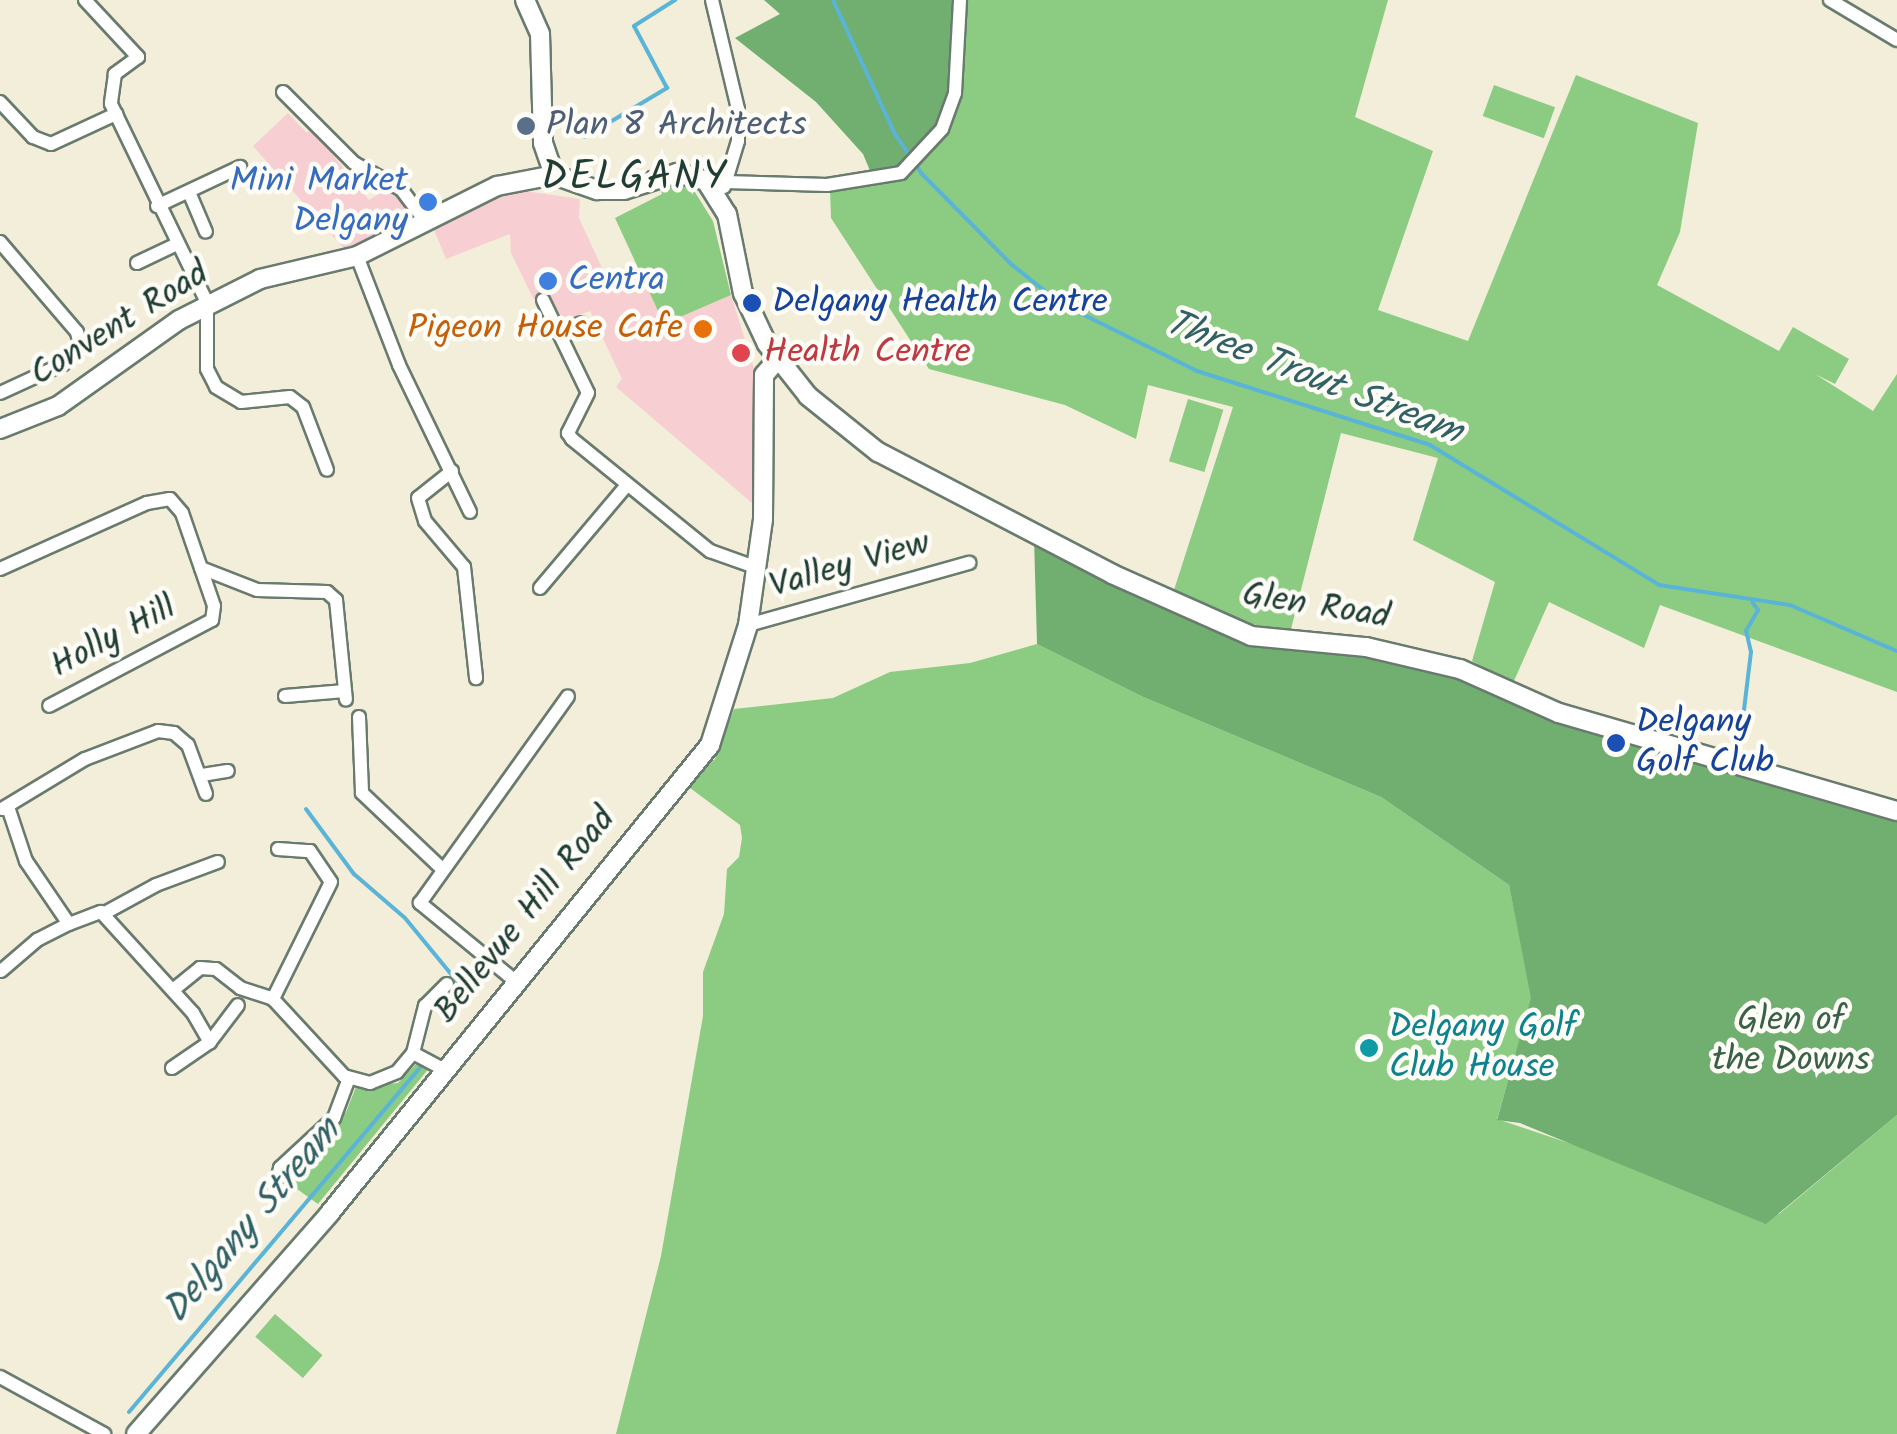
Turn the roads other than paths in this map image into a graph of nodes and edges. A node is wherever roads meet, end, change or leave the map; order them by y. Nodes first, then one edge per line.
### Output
1 (85, 0) edge
2 (525, 0) edge
3 (712, 0) edge
4 (960, 0) edge
5 (1830, 0) edge
6 (1897, 40) edge
7 (284, 92) dead end
8 (0, 102) edge
9 (116, 114) junction
10 (240, 168) dead end
11 (554, 174) junction
12 (723, 190) junction
13 (189, 192) junction
14 (157, 206) junction
15 (422, 218) junction
16 (206, 232) dead end
17 (0, 242) edge
18 (177, 244) junction
19 (357, 256) junction
20 (137, 263) dead end
21 (543, 300) dead end
22 (208, 303) junction
23 (581, 322) dead end
24 (559, 334) junction
25 (778, 359) junction
26 (0, 393) edge
27 (0, 429) edge
28 (326, 470) dead end
29 (452, 470) junction
30 (628, 485) junction
31 (470, 512) dead end
32 (969, 563) dead end
33 (755, 566) junction
34 (1, 567) edge
35 (200, 568) junction
36 (540, 588) dead end
37 (748, 625) junction
38 (476, 678) dead end
39 (285, 696) dead end
40 (568, 696) dead end
41 (49, 706) dead end
42 (359, 717) dead end
43 (228, 771) dead end
44 (202, 775) junction
45 (206, 794) dead end
46 (4, 809) edge
47 (1897, 811) edge
48 (278, 849) dead end
49 (218, 862) dead end
50 (440, 867) junction
51 (103, 914) junction
52 (69, 924) junction
53 (1, 971) edge
54 (514, 980) junction
55 (447, 984) dead end
56 (173, 990) junction
57 (273, 1000) junction
58 (238, 1005) dead end
59 (210, 1042) junction
60 (413, 1053) junction
61 (172, 1068) dead end
62 (443, 1070) junction
63 (349, 1078) junction
64 (274, 1192) dead end
65 (0, 1377) edge
66 (104, 1434) edge
67 (136, 1434) edge

1 - 9 street
2 - 11 street
3 - 12 street
4 - 12 street
5 - 6 street
7 - 15 street
8 - 9 street
9 - 14 street
10 - 13 street
11 - 12 street
11 - 15 street, Convent Road
12 - 25 street, Glen Road
13 - 14 street
13 - 16 street
14 - 18 street
15 - 19 street, Convent Road
17 - 26 street
18 - 20 street
18 - 22 street
19 - 22 street, Convent Road
19 - 29 street
21 - 24 street
22 - 27 street, Convent Road
22 - 28 street
23 - 24 street
24 - 30 street
25 - 33 street, Bellevue Hill Road
25 - 47 street, Glen Road
29 - 31 street
29 - 38 street
30 - 33 street
30 - 36 street
32 - 37 street, Valley View
33 - 37 street, Bellevue Hill Road
34 - 35 street, Holly Hill
35 - 39 street, Holly Hill
35 - 41 street, Holly Hill
37 - 54 street, Bellevue Hill Road
40 - 50 street
42 - 50 street
43 - 44 street
44 - 45 street
44 - 46 street
46 - 52 street
48 - 57 street
49 - 51 street
50 - 54 street
51 - 52 street
51 - 56 street
52 - 53 street
54 - 62 street, Bellevue Hill Road
55 - 60 street
56 - 57 street
56 - 59 street
57 - 63 street
58 - 59 street
59 - 61 street
60 - 62 street
60 - 63 street
62 - 67 street, Bellevue Hill Road
63 - 64 street
65 - 66 street

